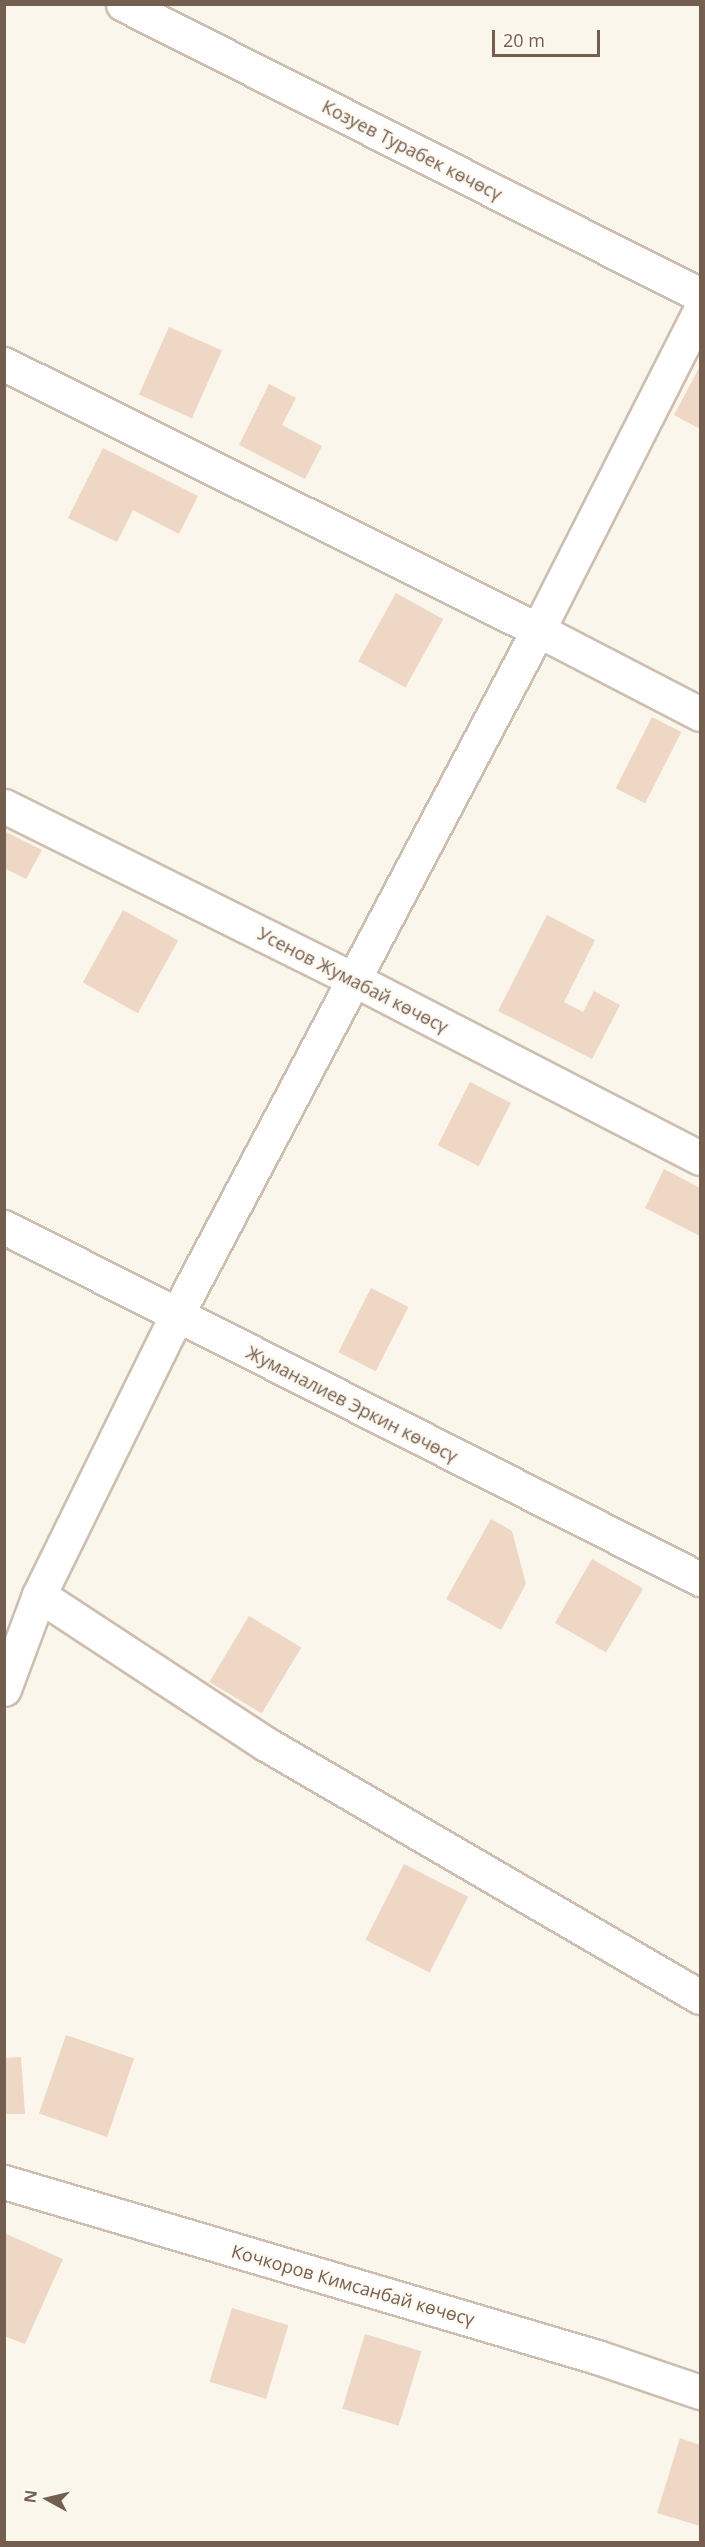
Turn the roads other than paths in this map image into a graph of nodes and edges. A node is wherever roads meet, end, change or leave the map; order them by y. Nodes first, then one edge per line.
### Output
1 (123, 4) edge
2 (700, 295) edge
3 (700, 311) edge
4 (4, 364) edge
5 (538, 630) junction
6 (700, 714) edge
7 (4, 806) edge
8 (353, 979) junction
9 (700, 1158) edge
10 (4, 1227) edge
11 (177, 1316) junction
12 (700, 1579) edge
13 (39, 1595) junction
14 (4, 1689) edge
15 (700, 1997) edge
16 (4, 2182) edge
17 (700, 2392) edge

1 - 2 street, Козуев Турабек көчөсү
3 - 5 street
4 - 5 street
5 - 6 street
5 - 8 street
7 - 8 street, Усенов Жумабай көчөсү
8 - 9 street, Усенов Жумабай көчөсү
8 - 11 street
10 - 11 street, Жуманалиев Эркин көчөсү
11 - 12 street, Жуманалиев Эркин көчөсү
11 - 13 street
13 - 14 street
13 - 15 street
16 - 17 street, Кочкоров Кимсанбай көчөсү

